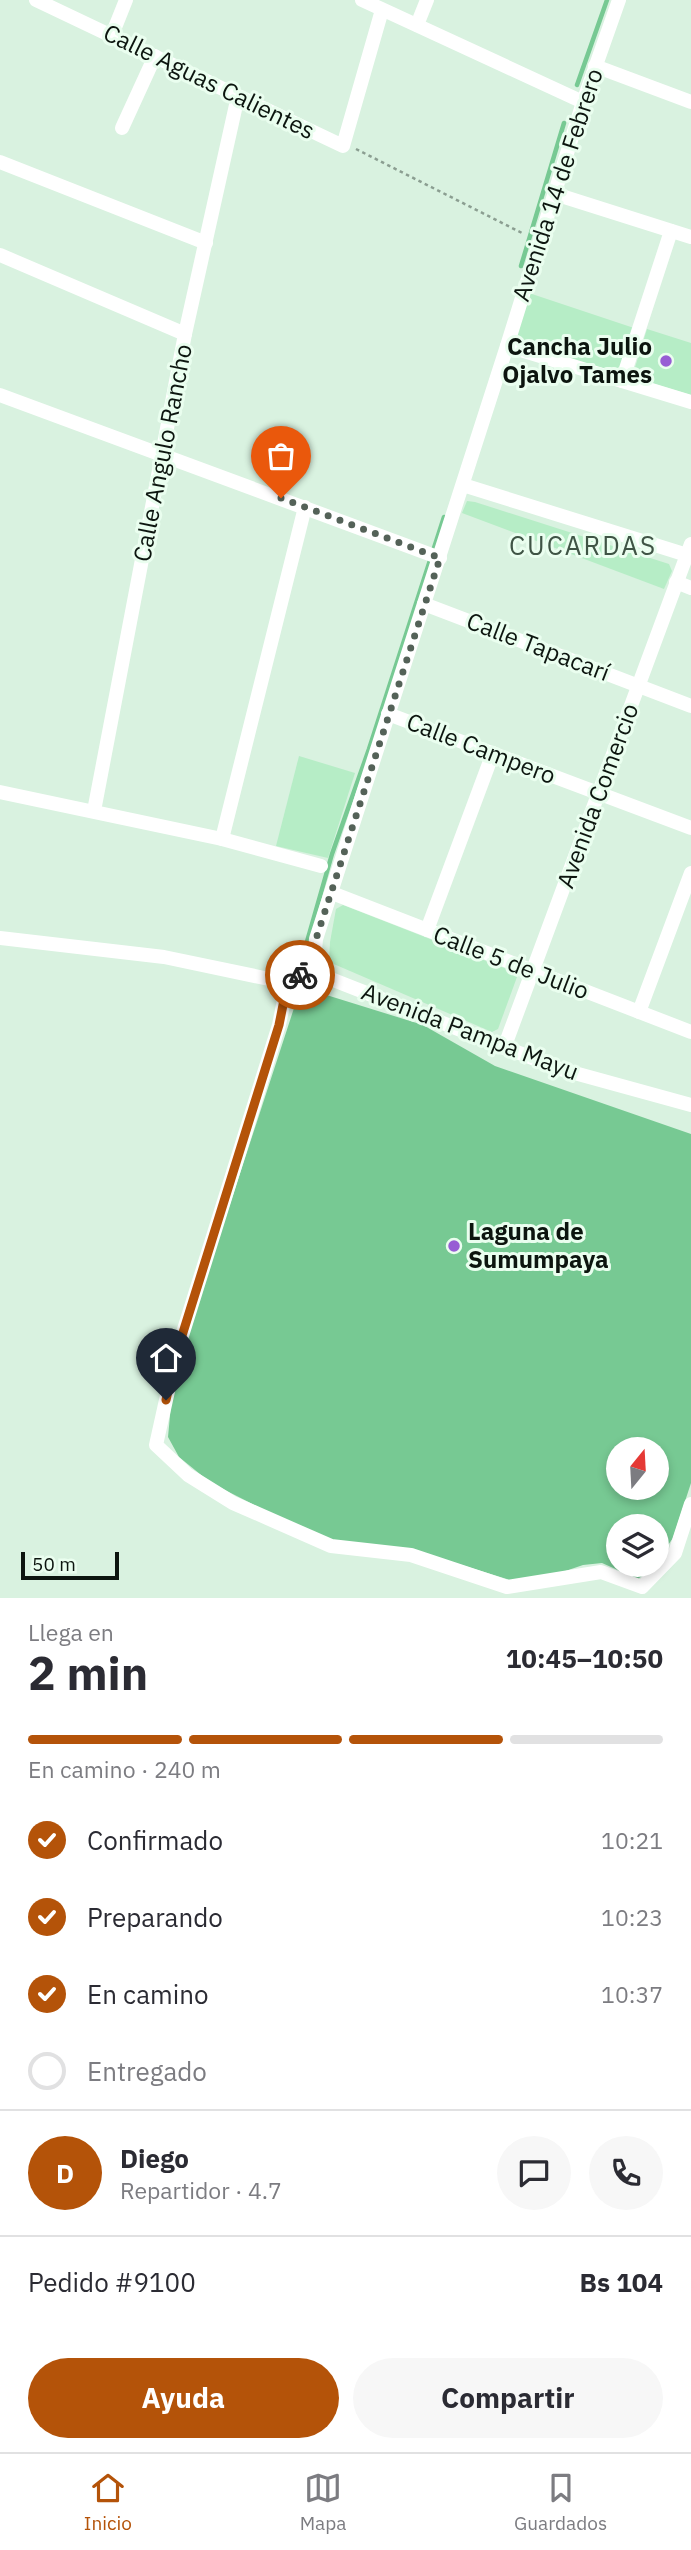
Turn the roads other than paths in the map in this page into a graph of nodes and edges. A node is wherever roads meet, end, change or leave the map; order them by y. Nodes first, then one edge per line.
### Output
1 (36, 0) edge
2 (126, 0) edge
3 (362, 0) edge
4 (427, 0) edge
5 (619, 0) edge
6 (382, 10) junction
7 (417, 25) junction
8 (112, 35) junction
9 (155, 56) junction
10 (595, 66) junction
11 (238, 96) junction
12 (583, 102) junction
13 (691, 102) edge
14 (122, 128) dead end
15 (0, 162) edge
16 (555, 194) junction
17 (671, 231) junction
18 (691, 237) edge
19 (206, 243) junction
20 (0, 255) edge
21 (185, 334) junction
22 (507, 346) junction
23 (622, 381) junction
24 (0, 394) edge
25 (691, 402) edge
26 (162, 455) junction
27 (463, 485) junction
28 (305, 507) junction
29 (689, 549) edge
30 (433, 555) junction
31 (676, 582) junction
32 (691, 588) edge
33 (424, 604) junction
34 (639, 685) junction
35 (691, 706) edge
36 (388, 714) junction
37 (493, 753) junction
38 (0, 792) edge
39 (599, 794) junction
40 (94, 811) junction
41 (691, 828) edge
42 (222, 839) junction
43 (321, 866) dead end
44 (691, 873) edge
45 (331, 893) junction
46 (427, 930) junction
47 (0, 938) edge
48 (533, 971) junction
49 (313, 972) junction
50 (274, 980) junction
51 (639, 1012) junction
52 (691, 1032) edge
53 (504, 1048) junction
54 (691, 1105) edge
55 (691, 1504) edge

1 - 8 street, Calle Aguas Calientes
2 - 8 street
3 - 6 street
4 - 7 street
5 - 10 street, Avenida 14 de Febrero
6 - 7 street
6 - 11 street, Calle Aguas Calientes
7 - 12 street
8 - 9 street, Calle Aguas Calientes
9 - 11 street, Calle Aguas Calientes
9 - 14 street
10 - 12 street, Avenida 14 de Febrero
10 - 13 street
11 - 19 street, Calle Angulo Rancho
12 - 16 street, Avenida 14 de Febrero
15 - 19 street
16 - 17 street
16 - 22 street, Avenida 14 de Febrero
17 - 18 street
17 - 23 street
19 - 21 street, Calle Angulo Rancho
20 - 21 street
21 - 26 street, Calle Angulo Rancho
22 - 23 street
22 - 27 street, Avenida 14 de Febrero
23 - 25 street
24 - 26 street
26 - 28 street
26 - 40 street, Calle Angulo Rancho
27 - 29 street
27 - 30 street, Avenida 14 de Febrero
28 - 30 street
28 - 42 street
29 - 31 street, Avenida Comercio
30 - 33 street, Avenida 14 de Febrero
31 - 32 street
31 - 34 street, Avenida Comercio
33 - 34 street, Calle Tapacarí
33 - 36 street, Avenida 14 de Febrero
34 - 35 street, Calle Tapacarí
34 - 39 street, Avenida Comercio
36 - 37 street, Calle Campero
36 - 45 street, Avenida 14 de Febrero
37 - 39 street, Calle Campero
37 - 46 street
38 - 40 street
39 - 41 street, Calle Campero
39 - 48 street, Avenida Comercio
40 - 42 street
42 - 43 street
44 - 51 street
45 - 46 street, Calle 5 de Julio
45 - 49 street, Avenida 14 de Febrero
46 - 48 street, Calle 5 de Julio
47 - 50 street
48 - 51 street, Calle 5 de Julio
48 - 53 street, Avenida Comercio
49 - 50 street
49 - 53 street, Avenida Pampa Mayu
50 - 55 street
51 - 52 street, Calle 5 de Julio
53 - 54 street, Avenida Pampa Mayu

